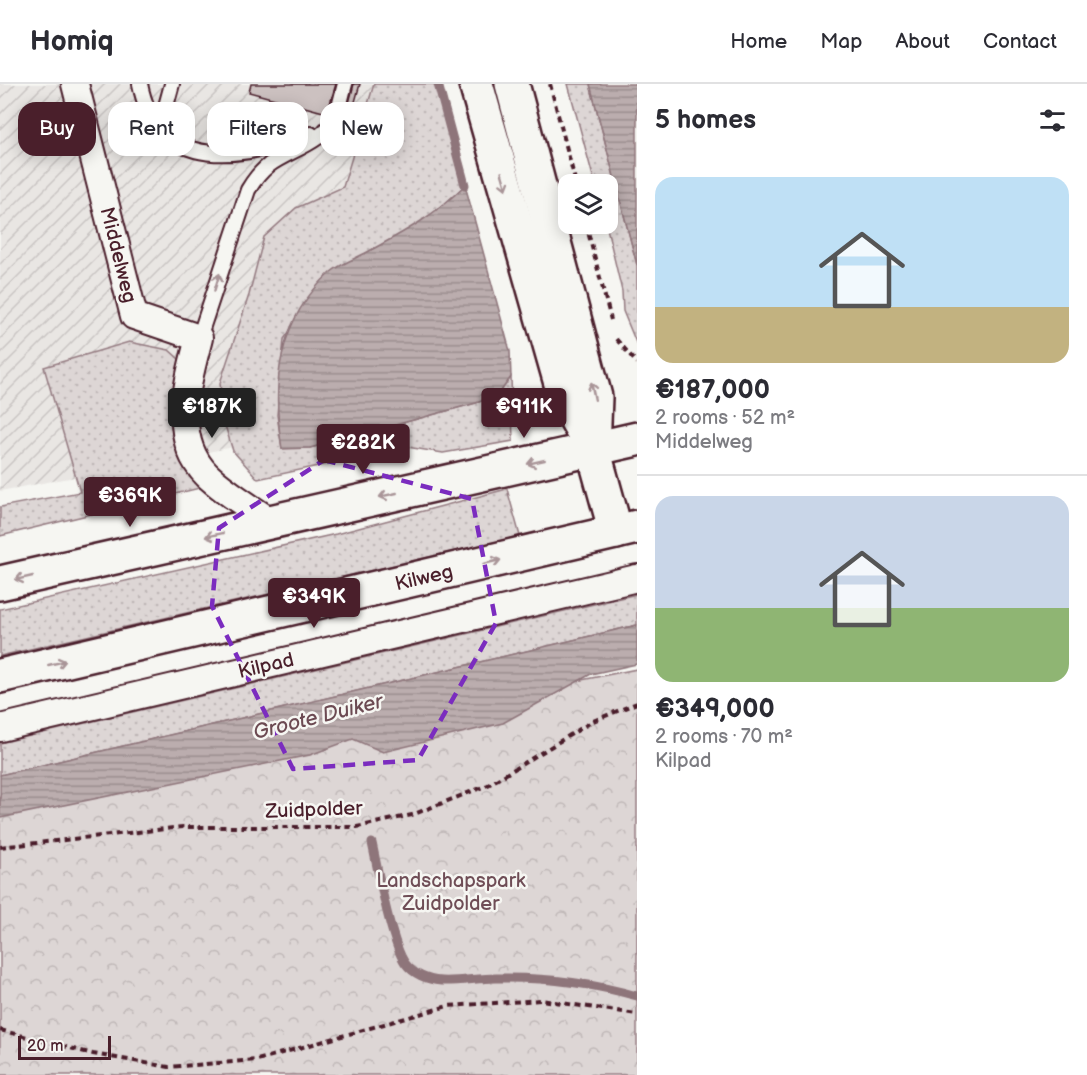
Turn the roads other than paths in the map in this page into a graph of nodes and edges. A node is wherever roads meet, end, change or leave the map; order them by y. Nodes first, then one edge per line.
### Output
1 (75, 84) edge
2 (140, 84) edge
3 (172, 84) edge
4 (345, 84) edge
5 (476, 84) edge
6 (512, 84) edge
7 (145, 102) edge
8 (167, 102) edge
9 (340, 102) edge
10 (320, 129) edge
11 (320, 133) edge
12 (195, 150) edge
13 (199, 338) junction
14 (637, 439) edge
15 (593, 449) junction
16 (271, 522) junction
17 (627, 530) edge
18 (637, 578) edge
19 (0, 583) edge
20 (0, 676) edge
21 (0, 728) edge

1 - 13 street, Middelweg
2 - 7 lane
3 - 8 lane
4 - 9 lane
5 -> 15 main road
15 -> 6 main road
10 - 12 lane
13 -> 11 lane
13 - 16 street
14 - 15 main road
15 -> 16 main road
15 - 17 main road
16 -> 19 main road
20 -> 17 main road, Kilweg
18 - 21 street, Kilpad

